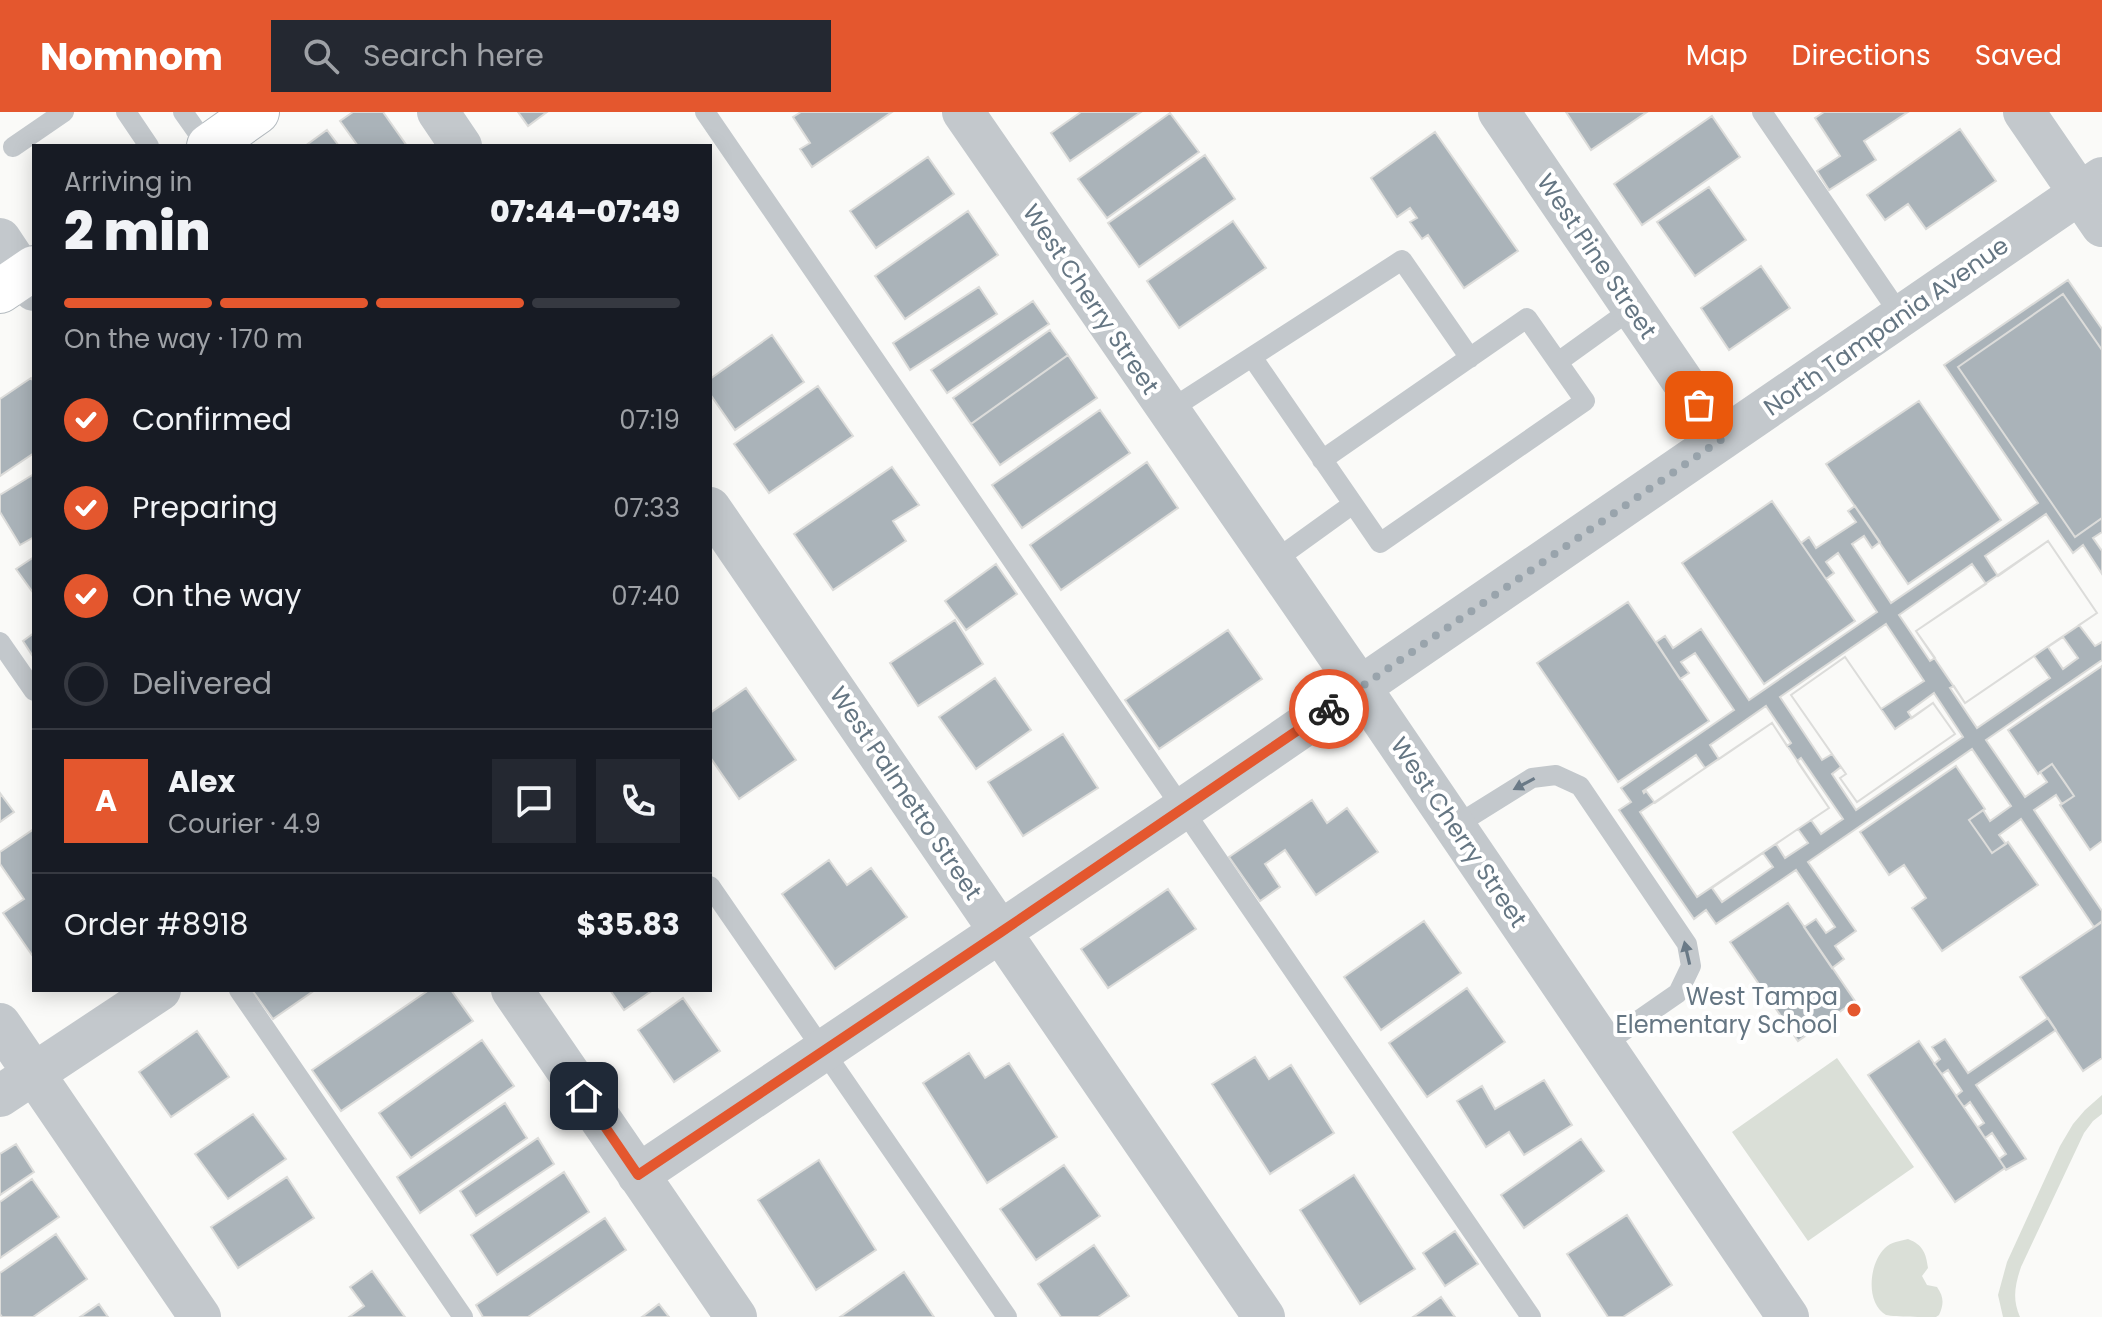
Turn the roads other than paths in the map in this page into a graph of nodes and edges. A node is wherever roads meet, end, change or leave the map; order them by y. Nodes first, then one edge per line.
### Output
1 (64, 112) edge
2 (126, 112) edge
3 (183, 112) edge
4 (257, 112) edge
5 (438, 112) edge
6 (705, 112) edge
7 (963, 112) edge
8 (1499, 112) edge
9 (1762, 112) edge
10 (2024, 112) edge
11 (148, 144) edge
12 (207, 144) edge
13 (211, 144) edge
14 (460, 144) edge
15 (13, 147) dead end
16 (2095, 199) edge
17 (0, 239) edge
18 (23, 281) edge
19 (1633, 308) junction
20 (1901, 316) junction
21 (1252, 357) junction
22 (1470, 358) junction
23 (1558, 362) junction
24 (1168, 411) junction
25 (1722, 439) junction
26 (1322, 460) junction
27 (1353, 504) junction
28 (712, 511) edge
29 (1274, 561) junction
30 (0, 642) edge
31 (1360, 687) junction
32 (32, 688) edge
33 (1184, 808) junction
34 (1455, 826) junction
35 (712, 889) edge
36 (1001, 932) junction
37 (157, 992) edge
38 (240, 992) edge
39 (513, 992) edge
40 (0, 1024) edge
41 (1603, 1045) junction
42 (823, 1052) junction
43 (17, 1085) edge
44 (638, 1175) junction
45 (200, 1317) edge
46 (463, 1317) edge
47 (736, 1317) edge
48 (1007, 1317) edge
49 (1264, 1317) edge
50 (1531, 1317) edge
51 (1788, 1317) edge

1 - 15 lane
2 - 11 lane
3 - 12 lane
4 - 13 main road
5 - 14 street
6 - 33 lane
7 - 24 street, West Cherry Street
8 - 19 street, West Pine Street
9 - 20 lane
10 - 16 street
16 - 20 street, North Tampania Avenue
17 - 18 street
19 - 23 lane
19 - 25 street, West Pine Street
20 - 25 street, North Tampania Avenue
21 - 22 lane
21 - 24 lane
21 - 26 lane
22 - 23 lane
22 - 26 lane
23 - 27 lane
24 - 29 street, West Cherry Street
25 - 31 street, North Tampania Avenue
26 - 27 lane
27 - 29 lane
28 - 36 street, West Palmetto Street
29 - 31 street, West Cherry Street
30 - 32 lane
31 - 33 street, North Tampania Avenue
31 - 34 street, West Cherry Street
33 - 36 street, North Tampania Avenue
33 - 50 lane
34 - 41 street, West Cherry Street
41 -> 34 lane
35 - 42 lane
36 - 42 street, North Tampania Avenue
36 - 49 street, West Palmetto Street
37 - 43 street
38 - 46 lane
39 - 44 street
40 - 43 street
41 - 51 street, West Cherry Street
42 - 44 street, North Tampania Avenue
42 - 48 lane
43 - 45 street
44 - 47 street

